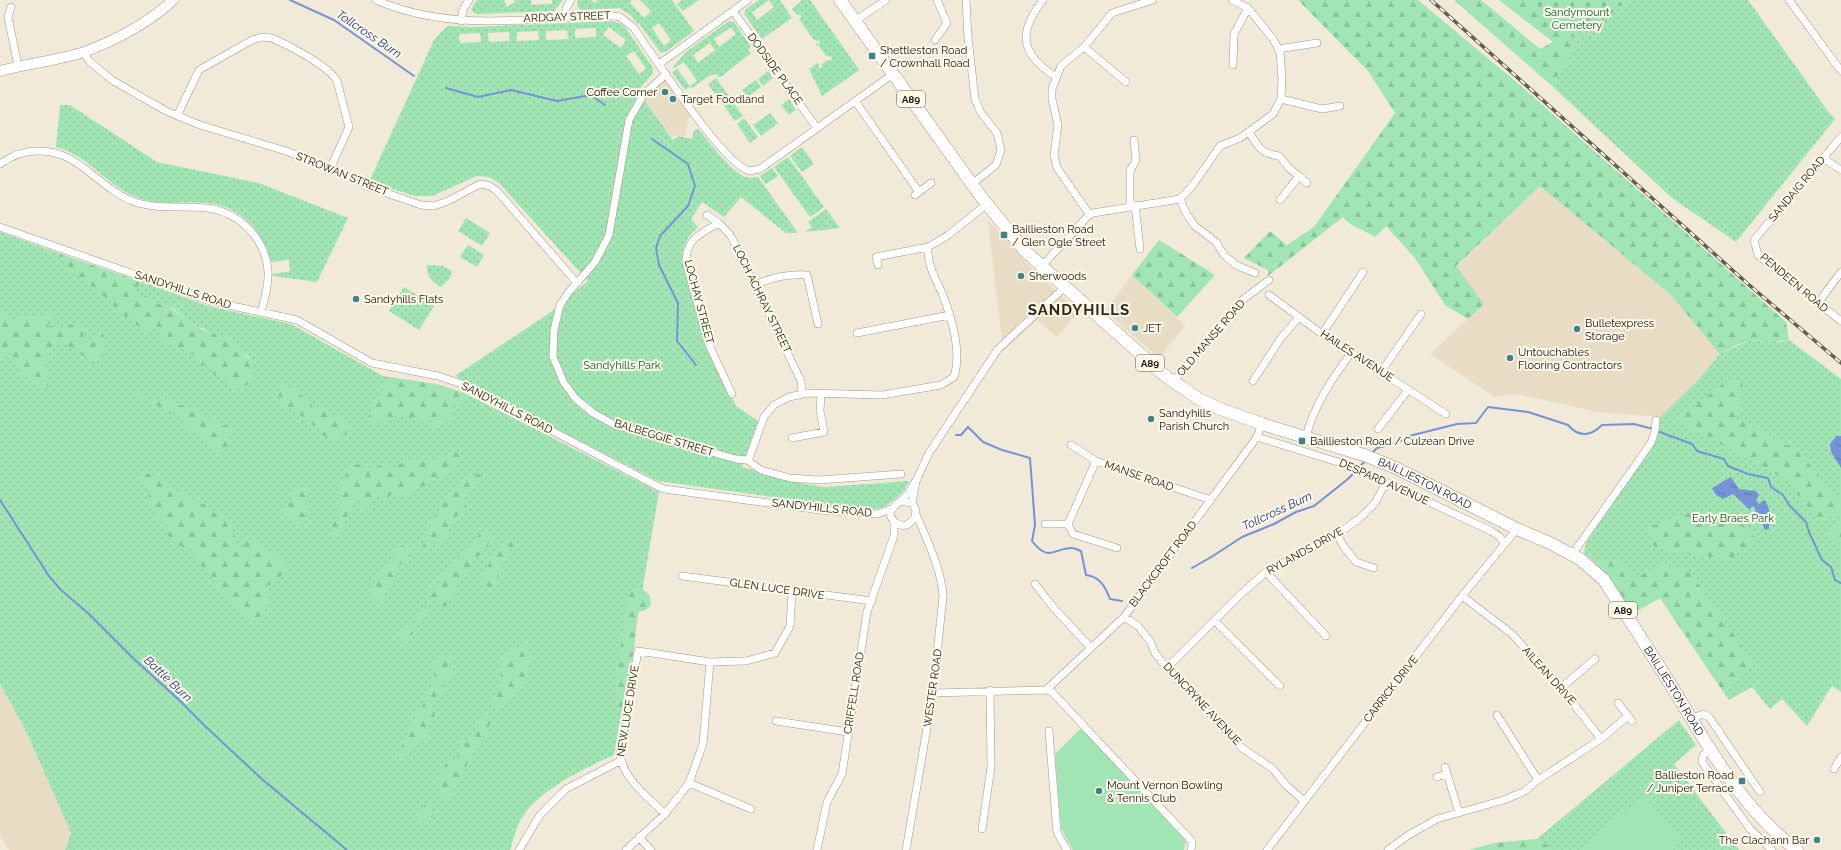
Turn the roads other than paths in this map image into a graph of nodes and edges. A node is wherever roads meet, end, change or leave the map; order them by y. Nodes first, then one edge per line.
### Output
1 (173, 0) edge
2 (376, 0) edge
3 (469, 0) edge
4 (571, 0) edge
5 (748, 0) edge
6 (840, 0) edge
7 (886, 0) edge
8 (937, 0) edge
9 (966, 0) edge
10 (1043, 0) edge
11 (1153, 0) edge
12 (1232, 0) edge
13 (1789, 0) edge
14 (11, 7) dead end
15 (1248, 8) junction
16 (733, 11) junction
17 (566, 17) junction
18 (855, 20) junction
19 (461, 21) junction
20 (935, 40) dead end
21 (1318, 43) dead end
22 (1084, 47) junction
23 (1278, 49) junction
24 (83, 52) junction
25 (1838, 62) edge
26 (659, 64) junction
27 (1233, 65) dead end
28 (18, 66) junction
29 (0, 71) edge
30 (1841, 71) edge
31 (666, 74) junction
32 (893, 74) junction
33 (1056, 77) junction
34 (1126, 82) dead end
35 (1280, 99) junction
36 (855, 101) junction
37 (1340, 106) dead end
38 (177, 116) junction
39 (817, 128) junction
40 (1249, 132) junction
41 (1841, 137) edge
42 (1134, 140) dead end
43 (1824, 158) junction
44 (0, 164) edge
45 (330, 169) junction
46 (1841, 170) edge
47 (1299, 176) junction
48 (931, 183) dead end
49 (1307, 183) dead end
50 (972, 184) junction
51 (1180, 199) junction
52 (1280, 200) dead end
53 (984, 201) junction
54 (1133, 206) junction
55 (707, 215) dead end
56 (1090, 215) junction
57 (719, 223) junction
58 (0, 227) edge
59 (1754, 240) joint
60 (928, 247) junction
61 (1140, 249) dead end
62 (878, 265) dead end
63 (1041, 266) junction
64 (1363, 272) dead end
65 (1841, 272) edge
66 (1254, 273) dead end
67 (1269, 280) dead end
68 (577, 283) junction
69 (755, 285) junction
70 (1064, 287) junction
71 (1270, 295) dead end
72 (1818, 303) junction
73 (262, 312) junction
74 (1421, 314) dead end
75 (950, 315) junction
76 (1299, 317) junction
77 (1841, 321) edge
78 (818, 324) dead end
79 (857, 333) dead end
80 (1322, 334) junction
81 (1351, 353) junction
82 (1381, 372) junction
83 (1253, 381) dead end
84 (1173, 382) junction
85 (1408, 390) junction
86 (732, 394) dead end
87 (802, 394) junction
88 (821, 394) junction
89 (1446, 414) dead end
90 (1656, 420) dead end
91 (1262, 424) junction
92 (1378, 429) dead end
93 (1306, 437) junction
94 (792, 438) dead end
95 (1257, 438) junction
96 (1071, 445) dead end
97 (748, 461) junction
98 (1096, 461) junction
99 (901, 474) dead end
100 (916, 481) junction
101 (1386, 482) junction
102 (1211, 500) junction
103 (901, 501) junction
104 (912, 503) junction
105 (892, 509) junction
106 (882, 514) junction
107 (916, 514) junction
108 (893, 520) junction
109 (913, 522) junction
110 (1045, 524) dead end
111 (1068, 524) junction
112 (903, 526) junction
113 (922, 528) junction
114 (1517, 529) junction
115 (1337, 534) junction
116 (894, 536) junction
117 (1504, 543) junction
118 (1117, 548) dead end
119 (1572, 555) junction
120 (1374, 568) dead end
121 (1266, 572) junction
122 (682, 576) dead end
123 (1035, 584) dead end
124 (792, 591) junction
125 (1462, 596) junction
126 (872, 601) junction
127 (1124, 616) junction
128 (1215, 620) junction
129 (1326, 636) dead end
130 (1091, 648) junction
131 (1594, 659) dead end
132 (710, 662) junction
133 (1167, 668) junction
134 (1280, 686) dead end
135 (1561, 688) junction
136 (990, 690) junction
137 (1046, 690) junction
138 (932, 693) junction
139 (1618, 703) dead end
140 (1497, 715) dead end
141 (1691, 719) junction
142 (776, 721) dead end
143 (1049, 731) dead end
144 (848, 732) junction
145 (1601, 739) junction
146 (1710, 750) junction
147 (1841, 757) edge
148 (620, 761) junction
149 (1445, 767) dead end
150 (1834, 769) dead end
151 (1447, 774) junction
152 (1437, 777) dead end
153 (1538, 780) junction
154 (688, 783) junction
155 (1760, 792) dead end
156 (1304, 801) junction
157 (751, 809) dead end
158 (1459, 812) junction
159 (664, 814) junction
160 (982, 829) dead end
161 (639, 837) junction
162 (518, 850) edge
163 (626, 850) edge
164 (651, 850) edge
165 (817, 850) edge
166 (906, 850) edge
167 (1067, 850) edge
168 (1191, 850) edge
169 (1267, 850) edge
170 (1388, 850) edge
171 (1772, 850) edge
172 (1797, 850) edge

1 - 24 main road
2 - 19 street, ARDGAY STREET
3 - 19 street
4 - 17 street
5 - 16 street
6 - 18 main road, A89
7 - 18 street
8 - 20 street
9 - 50 street
10 - 33 street
11 - 22 street
12 - 15 street
13 - 25 street
14 - 28 street
15 - 23 street
15 - 27 street
16 - 26 street
16 - 39 street, DODSIDE PLACE
17 - 19 street, ARDGAY STREET
17 - 26 street, ARDGAY STREET
18 - 32 main road, A89
21 - 23 street
22 - 33 street
22 - 34 street
23 - 35 street
24 - 28 main road
24 - 38 street, STROWAN STREET
25 - 30 street
26 - 31 street, ARDGAY STREET
28 - 29 main road
31 - 39 street, ARDGAY STREET
31 - 68 street, BALBEGGIE STREET
32 - 36 street
32 - 50 main road, A89
33 - 56 street
35 - 37 street
35 - 40 street
36 - 39 street
36 - 48 street
38 - 45 street, STROWAN STREET
38 - 45 street
40 - 47 street
40 - 51 street
41 - 43 street, SANDAIG ROAD
42 - 54 street
43 - 46 street
43 - 59 street, SANDAIG ROAD
44 - 73 street
45 - 68 street, STROWAN STREET
47 - 49 street
47 - 52 street
50 - 53 main road, A89
51 - 54 street
51 - 66 street
53 - 60 street
53 - 63 main road, BAILLIESTON ROAD / A89
54 - 56 street
54 - 61 street
55 - 57 street, LOCH ACHRAY STREET
56 - 63 street
57 - 69 street, LOCH ACHRAY STREET
57 - 86 street, LOCHAY STREET
58 - 73 street, SANDYHILLS ROAD
59 - 72 street, PENDEEN ROAD
60 - 62 street
60 - 75 street
63 - 70 main road, BAILLIESTON ROAD / A89
64 - 80 street
65 - 72 street
67 - 84 street, OLD MANSE ROAD
68 - 97 street, BALBEGGIE STREET
69 - 78 street
69 - 87 street, LOCH ACHRAY STREET
70 - 84 main road, BAILLIESTON ROAD / A89
70 - 100 street, SANDYHILLS ROAD
71 - 76 street, HAILES AVENUE
72 - 77 street, PENDEEN ROAD
73 - 106 street, SANDYHILLS ROAD
74 - 82 street
75 - 79 street
75 - 88 street
76 - 80 street, HAILES AVENUE
76 - 83 street
80 - 81 street, HAILES AVENUE
81 - 82 street, HAILES AVENUE
81 - 93 street
82 - 85 street, HAILES AVENUE
84 - 91 main road, BAILLIESTON ROAD / A89
85 - 89 street, HAILES AVENUE
85 - 92 street
87 - 88 street
87 - 97 street
88 - 94 street
90 - 119 street
91 - 93 main road, BAILLIESTON ROAD / A89
91 - 95 street, BLACKCROFT ROAD
93 - 114 main road, BAILLIESTON ROAD / A89
95 - 101 street, DESPARD AVENUE
95 - 102 street, BLACKCROFT ROAD
96 - 98 street, MANSE ROAD
97 - 99 street, BALBEGGIE STREET
98 - 102 street, MANSE ROAD
98 - 111 street
100 - 103 street, SANDYHILLS ROAD
100 - 104 street, SANDYHILLS ROAD
101 - 115 street, RYLANDS DRIVE
101 - 117 street, DESPARD AVENUE
102 - 127 street, BLACKCROFT ROAD
103 - 104 street
103 - 105 street, SANDYHILLS ROAD
104 - 107 street
105 - 106 street, SANDYHILLS ROAD
105 - 108 street
106 - 108 street, SANDYHILLS ROAD
107 - 109 street
107 - 113 street, WESTER ROAD
108 - 112 street, SANDYHILLS ROAD
108 - 116 street, CRIFFELL ROAD
109 - 112 street
109 - 113 street
110 - 111 street
111 - 118 street
112 - 116 street, CRIFFELL ROAD
113 - 138 street, WESTER ROAD
114 - 117 street, CARRICK DRIVE
114 - 119 main road, BAILLIESTON ROAD / A89
115 - 120 street
115 - 121 street, RYLANDS DRIVE
116 - 126 street, CRIFFELL ROAD
117 - 125 street, CARRICK DRIVE
119 - 141 main road, BAILLIESTON ROAD / A89
121 - 128 street, RYLANDS DRIVE
121 - 129 street
122 - 124 street, GLEN LUCE DRIVE
123 - 130 street
124 - 126 street, GLEN LUCE DRIVE
124 - 132 street, NEW LUCE DRIVE
125 - 135 street, AILEAN DRIVE
125 - 156 street, CARRICK DRIVE
126 - 144 street, CRIFFELL ROAD
127 - 130 street, BLACKCROFT ROAD
127 - 133 street, DUNCRYNE AVENUE
128 - 133 street, RYLANDS DRIVE
128 - 134 street
130 - 137 street, BLACKCROFT ROAD
131 - 135 street
132 - 148 street, NEW LUCE DRIVE
132 - 154 street
133 - 156 street, DUNCRYNE AVENUE
135 - 145 street, AILEAN DRIVE
136 - 137 street
136 - 138 street
136 - 160 street
137 - 168 street
138 - 166 street, WESTER ROAD
139 - 145 street
140 - 153 street
141 - 146 main road, BAILLIESTON ROAD / A89
141 - 155 street
142 - 144 street
143 - 167 street
144 - 165 street, CRIFFELL ROAD
145 - 153 street
146 - 171 street
146 - 172 main road, BAILLIESTON ROAD / A89
147 - 150 street
148 - 159 street, NEW LUCE DRIVE
148 - 162 street
149 - 151 street
151 - 152 street
151 - 158 street
153 - 158 street
154 - 157 street
154 - 159 street
156 - 169 street, CARRICK DRIVE
158 - 170 street
159 - 161 street
161 - 163 street
161 - 164 street

